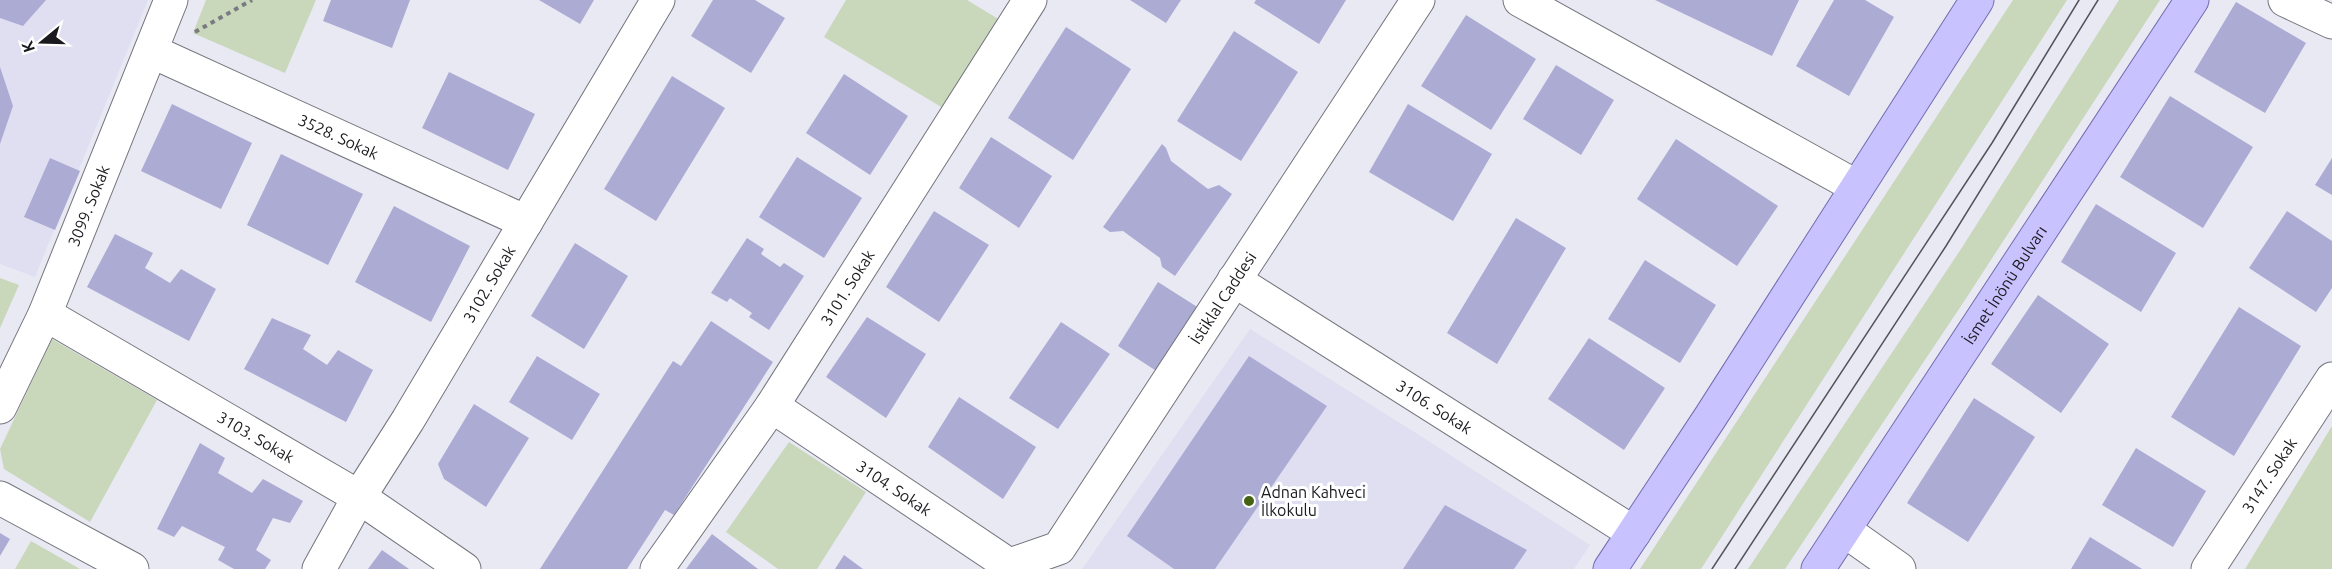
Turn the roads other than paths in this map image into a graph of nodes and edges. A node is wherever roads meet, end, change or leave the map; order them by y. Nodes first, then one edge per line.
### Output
1 (171, 0) edge
2 (658, 0) edge
3 (1030, 0) edge
4 (1418, 0) edge
5 (1520, 0) edge
6 (1977, 0) edge
7 (2192, 0) edge
8 (2285, 0) edge
9 (2332, 22) edge
10 (166, 57) junction
11 (1857, 187) junction
12 (526, 222) junction
13 (1234, 280) junction
14 (45, 314) junction
15 (2332, 380) edge
16 (772, 406) junction
17 (0, 407) edge
18 (359, 497) junction
19 (0, 498) edge
20 (1844, 530) junction
21 (1634, 533) junction
22 (1011, 568) edge
23 (132, 569) edge
24 (319, 569) edge
25 (464, 569) edge
26 (657, 569) edge
27 (1610, 569) edge
28 (1818, 569) edge
29 (1899, 569) edge
30 (2208, 569) edge

1 - 10 street, 3099. Sokak
2 - 12 street, 3102. Sokak
3 - 16 street, 3101. Sokak
4 - 13 street, İstiklal Caddesi
5 - 11 street
6 - 11 main road
7 - 20 main road, İsmet İnönü Bulvarı
8 - 9 street
10 - 12 street, 3528. Sokak
10 - 14 street, 3099. Sokak
11 - 21 main road
12 - 18 street, 3102. Sokak
13 - 21 street, 3106. Sokak
13 - 22 street, İstiklal Caddesi
14 - 17 street, 3099. Sokak
14 - 18 street, 3103. Sokak
15 - 30 street, 3147. Sokak
16 - 22 street, 3104. Sokak
16 - 26 street, 3101. Sokak
18 - 24 street, 3102. Sokak
18 - 25 street, 3103. Sokak
19 - 23 street
20 - 28 main road, İsmet İnönü Bulvarı
20 - 29 street
21 - 27 main road

